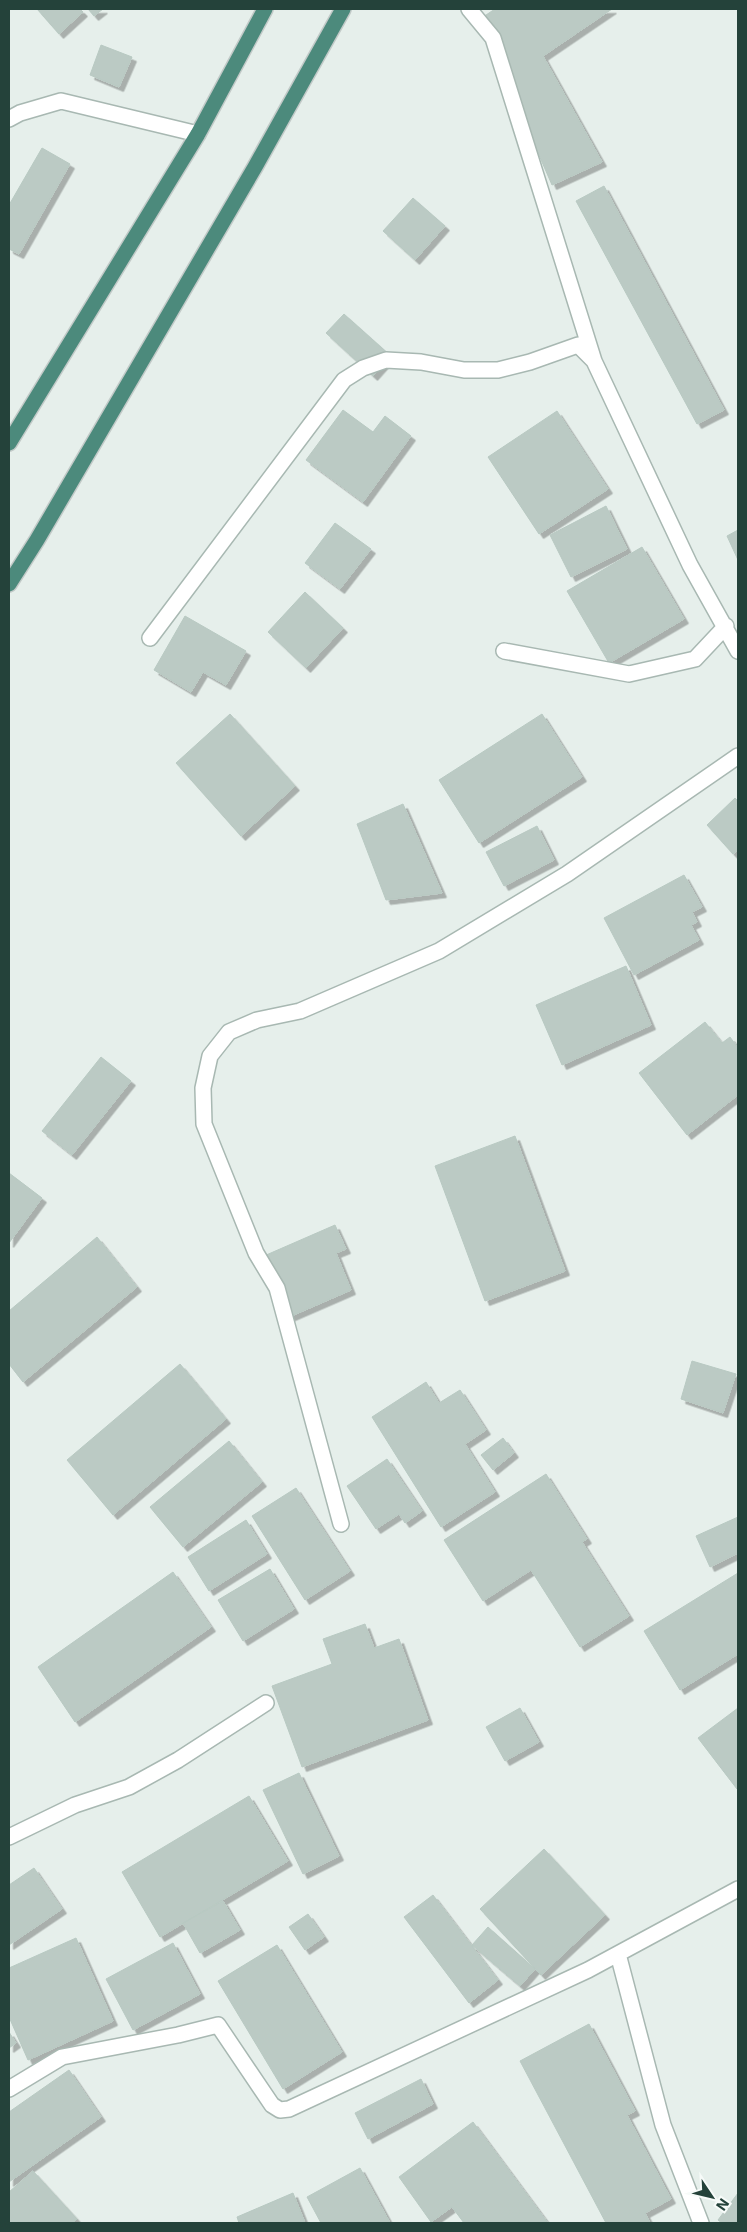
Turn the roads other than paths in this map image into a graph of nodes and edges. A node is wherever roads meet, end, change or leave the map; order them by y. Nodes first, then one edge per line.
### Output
1 (265, 9) edge
2 (343, 9) edge
3 (469, 9) edge
4 (9, 119) edge
5 (198, 134) junction
6 (594, 361) junction
7 (9, 443) edge
8 (9, 584) edge
9 (726, 626) junction
10 (150, 638) dead end
11 (504, 651) dead end
12 (738, 651) edge
13 (738, 756) edge
14 (341, 1524) dead end
15 (266, 1702) dead end
16 (9, 1837) edge
17 (738, 1889) edge
18 (618, 1954) junction
19 (9, 2089) edge
20 (701, 2223) edge

1 - 5 highway
2 - 8 highway
3 - 6 street
4 - 5 street
5 - 7 highway
6 - 9 street
6 - 10 street
9 - 11 street
9 - 12 street
13 - 14 street
15 - 16 street
17 - 18 street
18 - 19 street
18 - 20 street

